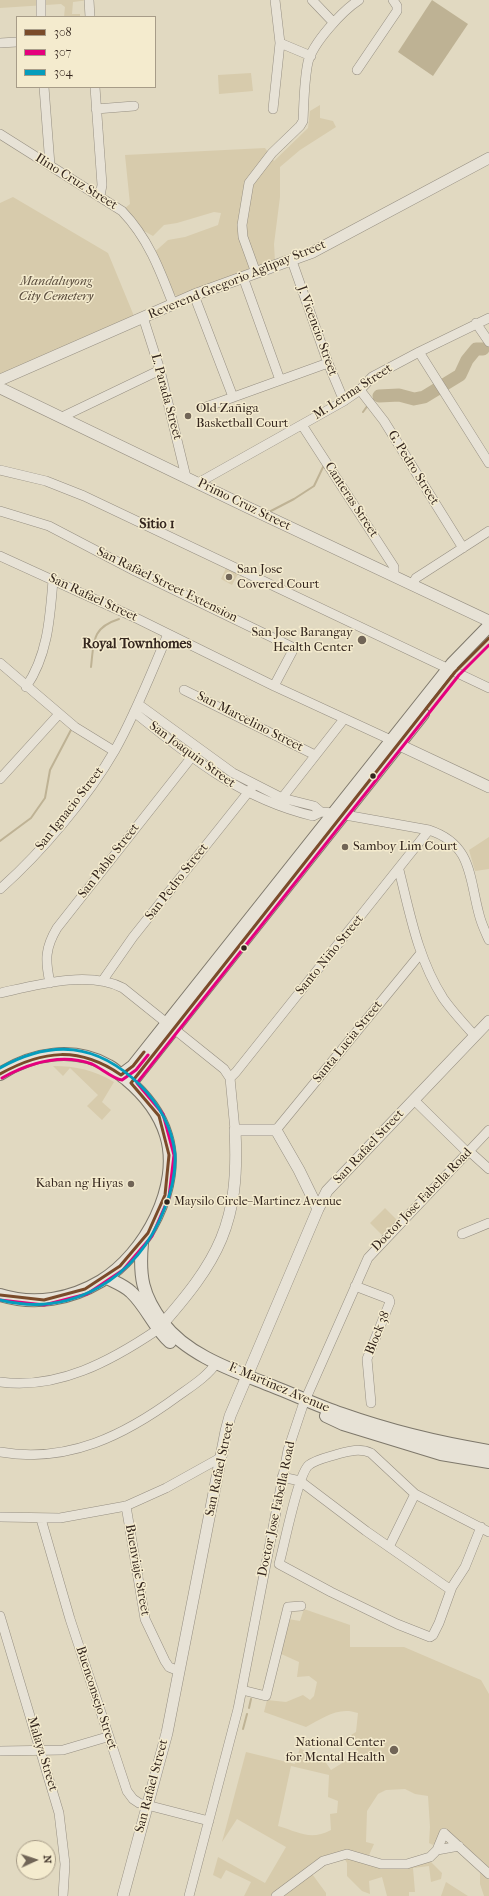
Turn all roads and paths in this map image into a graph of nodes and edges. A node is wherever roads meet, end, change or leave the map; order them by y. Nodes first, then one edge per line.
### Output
1 (41, 0) edge
2 (89, 0) edge
3 (275, 0) edge
4 (312, 0) edge
5 (359, 0) edge
6 (393, 0) edge
7 (41, 16) edge
8 (90, 16) edge
9 (333, 22) junction
10 (16, 42) edge
11 (0, 43) edge
12 (280, 43) junction
13 (311, 56) junction
14 (357, 70) dead end
15 (44, 88) edge
16 (95, 88) edge
17 (134, 106) dead end
18 (96, 109) junction
19 (273, 109) dead end
20 (0, 134) edge
21 (489, 158) edge
22 (50, 165) junction
23 (100, 196) junction
24 (292, 261) junction
25 (256, 273) junction
26 (243, 277) junction
27 (194, 295) junction
28 (173, 304) junction
29 (143, 317) junction
30 (489, 318) edge
31 (476, 323) junction
32 (488, 341) edge
33 (419, 352) junction
34 (328, 363) junction
35 (160, 370) junction
36 (0, 380) edge
37 (280, 380) junction
38 (0, 388) edge
39 (360, 390) junction
40 (233, 397) junction
41 (344, 401) junction
42 (206, 407) dead end
43 (62, 417) junction
44 (302, 425) junction
45 (489, 463) edge
46 (0, 470) edge
47 (186, 477) junction
48 (198, 483) junction
49 (0, 511) edge
50 (489, 530) edge
51 (462, 548) junction
52 (0, 556) edge
53 (394, 576) junction
54 (53, 580) junction
55 (412, 585) junction
56 (489, 621) edge
57 (489, 626) edge
58 (168, 634) junction
59 (489, 638) edge
60 (0, 663) edge
61 (452, 671) junction
62 (274, 686) junction
63 (26, 687) junction
64 (489, 688) edge
65 (184, 690) dead end
66 (136, 708) junction
67 (59, 714) junction
68 (344, 719) junction
69 (395, 742) junction
70 (198, 749) junction
71 (114, 751) junction
72 (315, 755) junction
73 (191, 758) junction
74 (0, 779) edge
75 (254, 785) junction
76 (489, 787) edge
77 (247, 793) junction
78 (282, 798) junction
79 (320, 812) junction
80 (339, 814) junction
81 (429, 830) junction
82 (399, 870) junction
83 (0, 889) edge
84 (489, 940) edge
85 (421, 954) junction
86 (103, 980) junction
87 (50, 983) junction
88 (0, 993) edge
89 (489, 1021) edge
90 (171, 1026) junction
91 (475, 1036) junction
92 (0, 1074) edge
93 (121, 1075) junction
94 (230, 1078) junction
95 (131, 1083) junction
96 (414, 1100) junction
97 (236, 1130) junction
98 (276, 1130) junction
99 (489, 1130) edge
100 (468, 1152) junction
101 (489, 1169) edge
102 (318, 1209) junction
103 (489, 1223) edge
104 (462, 1234) dead end
105 (142, 1243) junction
106 (107, 1278) junction
107 (355, 1286) junction
108 (0, 1295) edge
109 (160, 1326) junction
110 (215, 1365) junction
111 (247, 1379) junction
112 (0, 1382) edge
113 (304, 1402) junction
114 (370, 1403) dead end
115 (489, 1451) edge
116 (0, 1452) edge
117 (220, 1458) junction
118 (489, 1462) edge
119 (282, 1477) junction
120 (300, 1482) junction
121 (415, 1494) junction
122 (126, 1506) junction
123 (0, 1518) edge
124 (41, 1519) junction
125 (485, 1530) edge
126 (390, 1547) junction
127 (451, 1590) junction
128 (300, 1606) dead end
129 (0, 1616) edge
130 (179, 1671) junction
131 (242, 1690) junction
132 (108, 1737) junction
133 (0, 1751) edge
134 (41, 1751) junction
135 (148, 1806) junction
136 (208, 1821) junction
137 (459, 1846) junction
138 (437, 1850) junction
139 (489, 1874) edge
140 (63, 1896) edge
141 (123, 1896) edge
142 (189, 1896) edge
143 (276, 1896) edge

1 - 7 street
2 - 8 street
3 - 12 street
4 - 9 street
5 - 9 street
6 - 14 street
9 - 13 street
10 - 11 street
12 - 13 street
12 - 19 street
13 - 25 street
15 - 22 street
16 - 18 street
17 - 18 street
18 - 23 street
20 - 22 street, Ilino Cruz Street
21 - 24 street, Reverend Gregorio Aglipay Street
22 - 23 street, Ilino Cruz Street
23 - 28 street, Ilino Cruz Street
24 - 25 street, Reverend Gregorio Aglipay Street
24 - 34 street, J. Vicencio Street
25 - 26 street, Reverend Gregorio Aglipay Street
26 - 27 street, Reverend Gregorio Aglipay Street
26 - 37 street
27 - 28 street, Reverend Gregorio Aglipay Street
27 - 40 street
28 - 29 street, Reverend Gregorio Aglipay Street
29 - 35 street, L. Parada Street
29 - 36 street, Reverend Gregorio Aglipay Street
30 - 31 street, M. Lerma Street
31 - 32 street
31 - 33 street, M. Lerma Street
33 - 39 street, M. Lerma Street
33 - 45 street
34 - 37 street
34 - 41 street, J. Vicencio Street
35 - 43 street
35 - 47 street, L. Parada Street
37 - 40 street
38 - 43 street, Primo Cruz Street
39 - 41 street, M. Lerma Street
39 - 51 street, G. Pedro Street
40 - 42 street
41 - 44 street, M. Lerma Street
43 - 47 street, Primo Cruz Street
44 - 48 street, M. Lerma Street
44 - 53 street, Canteras Street
46 - 61 street
47 - 48 street, Primo Cruz Street
48 - 53 street, Primo Cruz Street
49 - 62 street, San Rafael Street Extension
50 - 51 street
51 - 55 street
52 - 54 street, San Rafael Street
53 - 55 street, Primo Cruz Street
54 - 58 street, San Rafael Street
54 - 63 street
55 - 56 street, Primo Cruz Street
57 - 61 main road
58 - 62 street, San Rafael Street
58 - 66 street, San Ignacio Street
59 - 61 main road
60 - 63 street
61 - 64 street
61 - 69 main road
62 - 68 street, San Rafael Street
63 - 67 street
65 - 72 street, San Marcelino Street
66 - 70 street, San Joaquin Street
66 - 71 street, San Ignacio Street
66 - 73 street, San Joaquin Street
67 - 71 street
67 - 74 street
68 - 69 street, San Rafael Street
68 - 72 street
69 - 76 street, San Rafael Street
69 - 80 main road
70 - 73 street, San Pablo Street
70 - 75 street, San Joaquin Street
71 - 83 street, San Ignacio Street
72 - 78 street
73 - 77 street, San Joaquin Street
73 - 87 street, San Pablo Street
75 - 77 street, San Pedro Street
75 - 78 street, San Joaquin Street
77 - 79 street, San Joaquin Street
77 - 86 street, San Pedro Street
78 - 79 street, San Joaquin Street
79 - 80 street, San Joaquin Street
80 - 81 street, San Joaquin Street
80 - 90 main road
81 - 82 street, Santo Niño Street
81 - 84 street, San Joaquin Street
82 - 85 street
82 - 94 street, Santo Niño Street
85 - 91 street
85 - 98 street, Santa Lucia Street
86 - 87 street
86 - 90 street
87 - 88 street
89 - 91 street, San Rafael Street
90 - 93 main road
90 - 94 street
90 - 95 main road
91 - 96 street, San Rafael Street
92 - 93 main road
93 - 95 main road
94 - 97 street
95 - 105 main road
96 - 100 street
96 - 102 street, San Rafael Street
97 - 98 street
97 - 109 street
98 - 102 street
99 - 100 street, Doctor Jose Fabella Road
100 - 101 street
100 - 107 street, Doctor Jose Fabella Road
102 - 111 street, San Rafael Street
103 - 104 street
105 - 106 main road
105 - 109 main road, F. Martinez Avenue
106 - 108 main road
106 - 109 main road, F. Martinez Avenue
107 - 113 street, Doctor Jose Fabella Road
107 - 114 street, Block 38
109 - 110 main road, F. Martinez Avenue
109 - 112 street
110 - 111 main road, F. Martinez Avenue
110 - 116 street
111 - 113 main road, F. Martinez Avenue
111 - 117 street, San Rafael Street
113 - 115 main road, F. Martinez Avenue
113 - 118 main road, F. Martinez Avenue
113 - 119 street, Doctor Jose Fabella Road
117 - 122 street
117 - 130 street, San Rafael Street
119 - 120 street
119 - 131 street, Doctor Jose Fabella Road
120 - 121 street
120 - 126 street
120 - 127 street
121 - 125 street
121 - 126 street
122 - 124 street
122 - 130 street, Buenviaje Street
123 - 124 street
124 - 132 street, Buenconsejo Street
125 - 127 street
126 - 127 street
128 - 131 street
129 - 134 street, Malaya Street
130 - 135 street, San Rafael Street
131 - 136 street, Doctor Jose Fabella Road
132 - 134 street
132 - 135 street, Buenconsejo Street
133 - 134 street
134 - 140 street, Malaya Street
135 - 136 street, Buenconsejo Street
135 - 141 street, San Rafael Street
136 - 142 street, Doctor Jose Fabella Road
137 - 138 street
137 - 138 street
137 - 139 street
138 - 143 street

